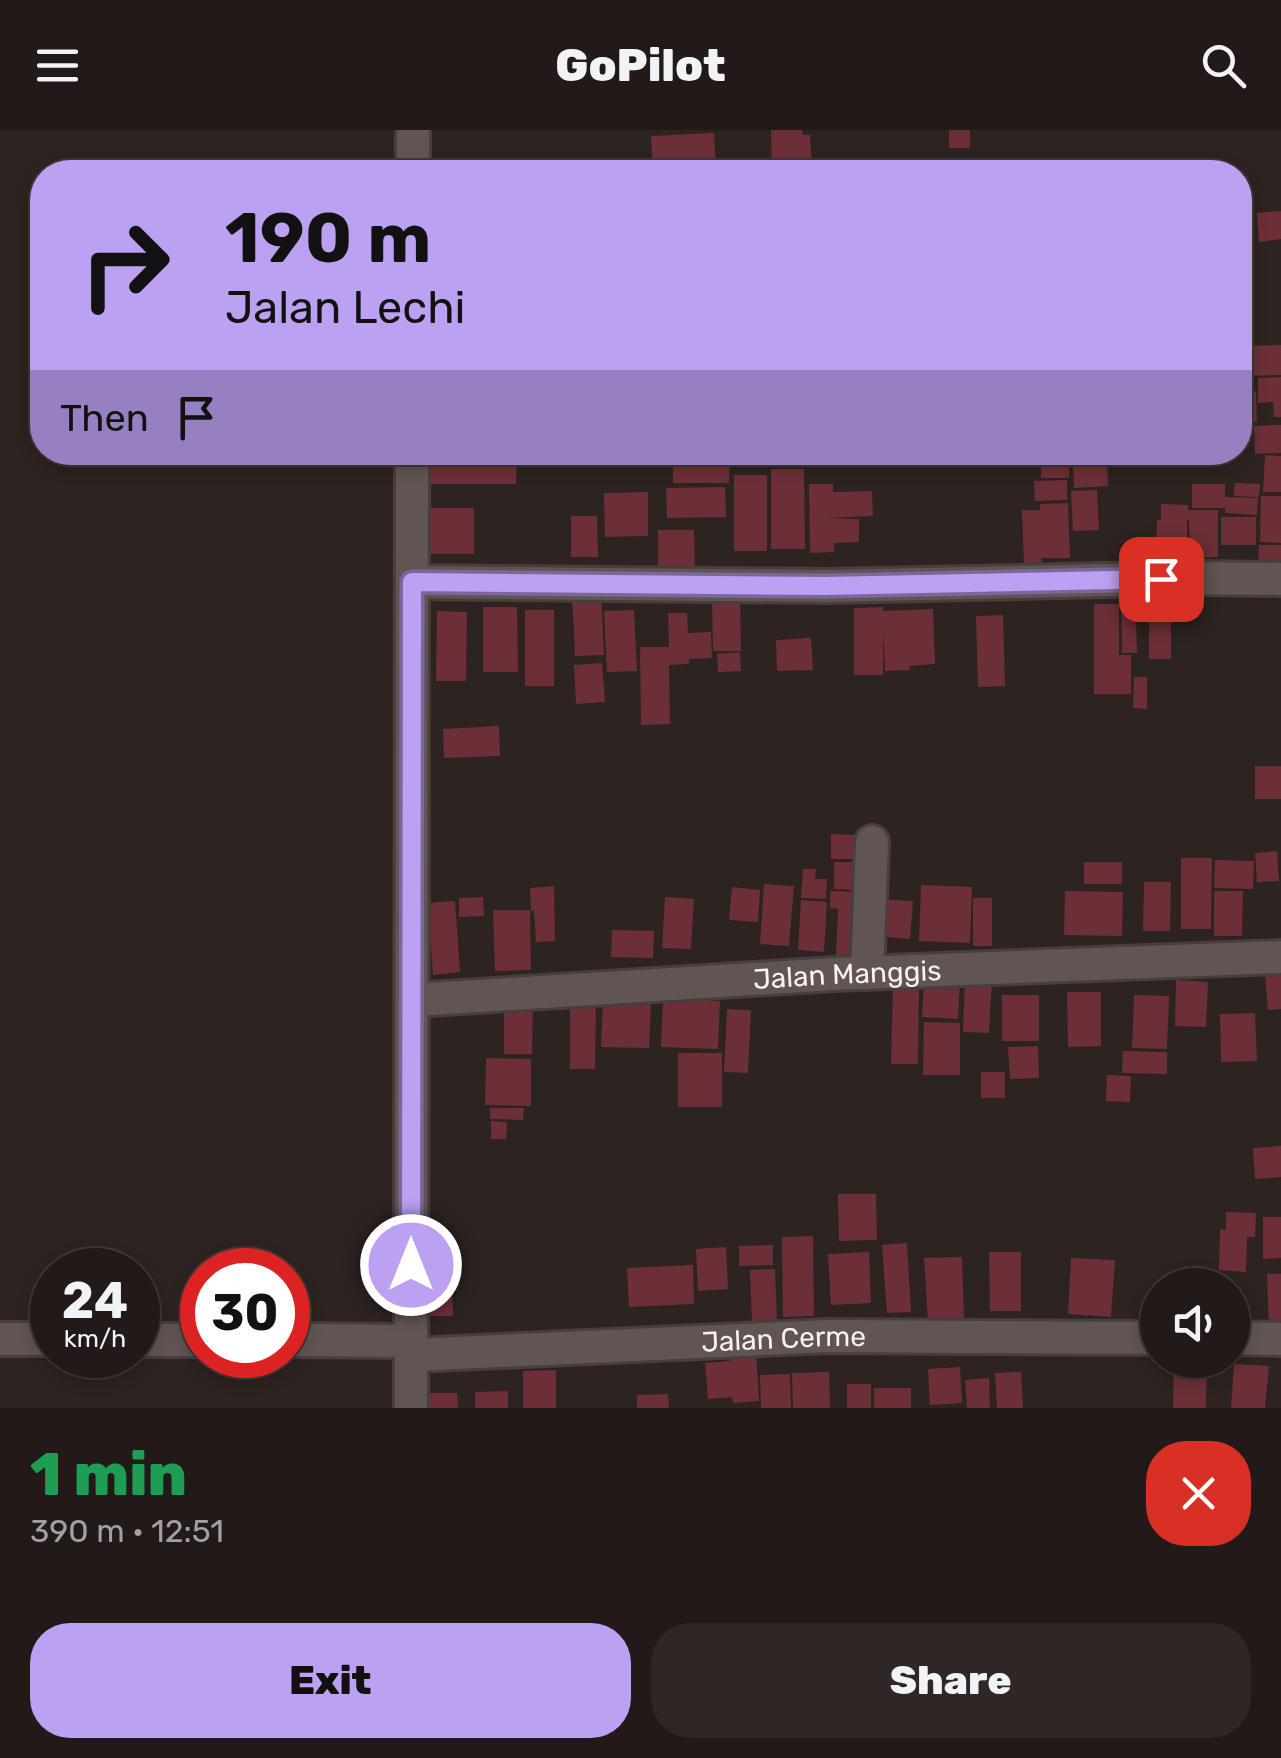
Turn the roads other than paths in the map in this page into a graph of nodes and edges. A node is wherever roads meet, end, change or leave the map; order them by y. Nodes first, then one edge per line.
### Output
1 (413, 130) edge
2 (412, 160) edge
3 (412, 465) edge
4 (1281, 579) edge
5 (412, 582) junction
6 (872, 842) dead end
7 (1281, 957) edge
8 (867, 973) junction
9 (413, 1000) junction
10 (1140, 1338) edge
11 (1250, 1338) edge
12 (0, 1339) edge
13 (30, 1339) edge
14 (1281, 1339) edge
15 (310, 1341) edge
16 (411, 1348) junction
17 (411, 1408) edge

1 - 2 street
3 - 5 street
4 - 5 street
5 - 9 street
6 - 8 street
7 - 8 street, Jalan Manggis
8 - 9 street, Jalan Manggis
9 - 16 street
10 - 16 street, Jalan Cerme
11 - 14 street
12 - 13 street
15 - 16 street, Jalan Cerme
16 - 17 street

